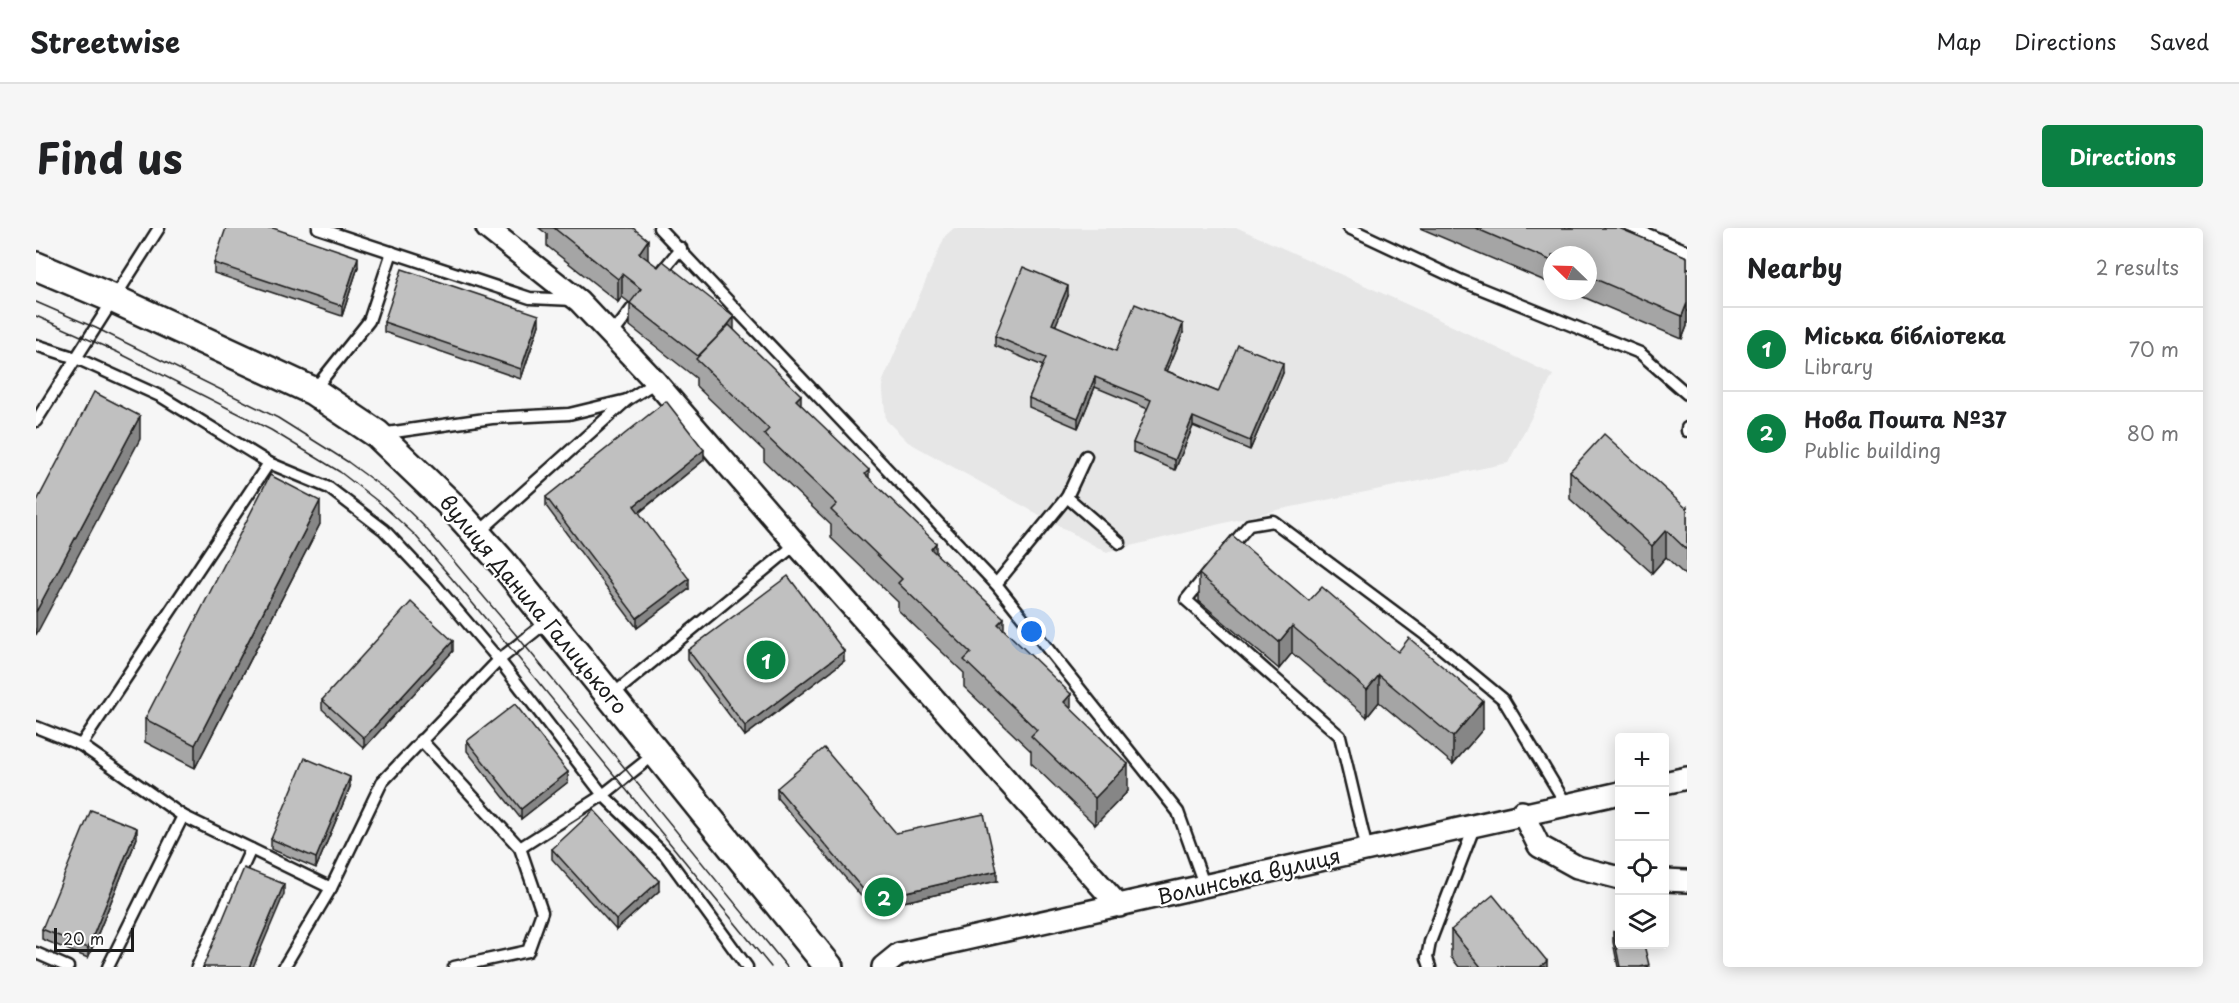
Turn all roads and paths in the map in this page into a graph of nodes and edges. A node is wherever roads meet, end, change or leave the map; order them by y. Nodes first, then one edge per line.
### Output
1 (159, 228) edge
2 (318, 228) edge
3 (488, 228) edge
4 (659, 228) edge
5 (1348, 228) edge
6 (1619, 228) edge
7 (681, 248) junction
8 (392, 252) junction
9 (1687, 257) edge
10 (36, 266) edge
11 (651, 285) edge
12 (114, 299) junction
13 (579, 300) junction
14 (634, 306) edge
15 (612, 334) junction
16 (36, 345) edge
17 (76, 358) junction
18 (656, 382) junction
19 (313, 391) junction
20 (1687, 394) edge
21 (627, 399) junction
22 (36, 421) edge
23 (376, 434) junction
24 (1086, 456) dead end
25 (268, 463) junction
26 (1067, 497) junction
27 (477, 535) junction
28 (1120, 543) dead end
29 (796, 544) junction
30 (996, 584) junction
31 (549, 620) junction
32 (499, 660) junction
33 (610, 696) junction
34 (36, 727) edge
35 (422, 741) junction
36 (81, 745) junction
37 (656, 753) junction
38 (1687, 778) edge
39 (1669, 782) edge
40 (1615, 794) edge
41 (603, 795) junction
42 (1566, 804) junction
43 (1522, 812) junction
44 (183, 816) junction
45 (1475, 825) junction
46 (520, 848) junction
47 (251, 849) junction
48 (1367, 850) junction
49 (1615, 877) edge
50 (1669, 880) edge
51 (1687, 881) edge
52 (1204, 887) junction
53 (331, 888) junction
54 (1119, 906) junction
55 (36, 953) edge
56 (68, 967) edge
57 (108, 967) edge
58 (197, 967) edge
59 (284, 967) edge
60 (454, 967) edge
61 (747, 967) edge
62 (829, 967) edge
63 (883, 967) edge
64 (1430, 967) edge

1 - 12 lane
2 - 8 lane
3 - 13 street
4 - 7 lane
5 - 20 lane
6 - 9 street
7 - 11 lane
7 - 30 lane
8 - 13 lane
8 - 19 lane
10 - 12 street, вулиця Данила Галицького
12 - 17 lane
12 - 19 street, вулиця Данила Галицького
13 - 15 street
14 - 15 lane
15 - 18 street
16 - 17 lane
17 - 22 lane
17 - 25 lane
18 - 21 lane
18 - 29 street
19 - 23 street, вулиця Данила Галицького
21 - 23 lane
21 - 27 lane
23 - 27 street, вулиця Данила Галицького
24 - 26 lane
25 - 32 lane
25 - 36 lane
26 - 28 lane
26 - 30 lane
27 - 31 street, вулиця Данила Галицького
29 - 33 lane
29 - 54 street
30 - 52 lane
31 - 32 lane
31 - 33 street, вулиця Данила Галицького
32 - 35 lane
32 - 41 lane
33 - 37 street, вулиця Данила Галицького
34 - 36 lane
35 - 46 lane
35 - 53 lane
36 - 44 lane
37 - 41 lane
37 - 62 street, вулиця Данила Галицького
38 - 39 street
40 - 42 street, Волинська вулиця
41 - 46 lane
41 - 61 lane
42 - 43 street, Волинська вулиця
42 - 48 lane
43 - 45 street, Волинська вулиця
43 - 49 street
44 - 47 lane
44 - 57 lane
45 - 48 street, Волинська вулиця
45 - 64 lane
46 - 60 lane
47 - 53 lane
47 - 58 lane
48 - 52 street, Волинська вулиця
50 - 51 street
52 - 54 street, Волинська вулиця
53 - 59 lane
54 - 63 street, Волинська вулиця
55 - 56 lane

